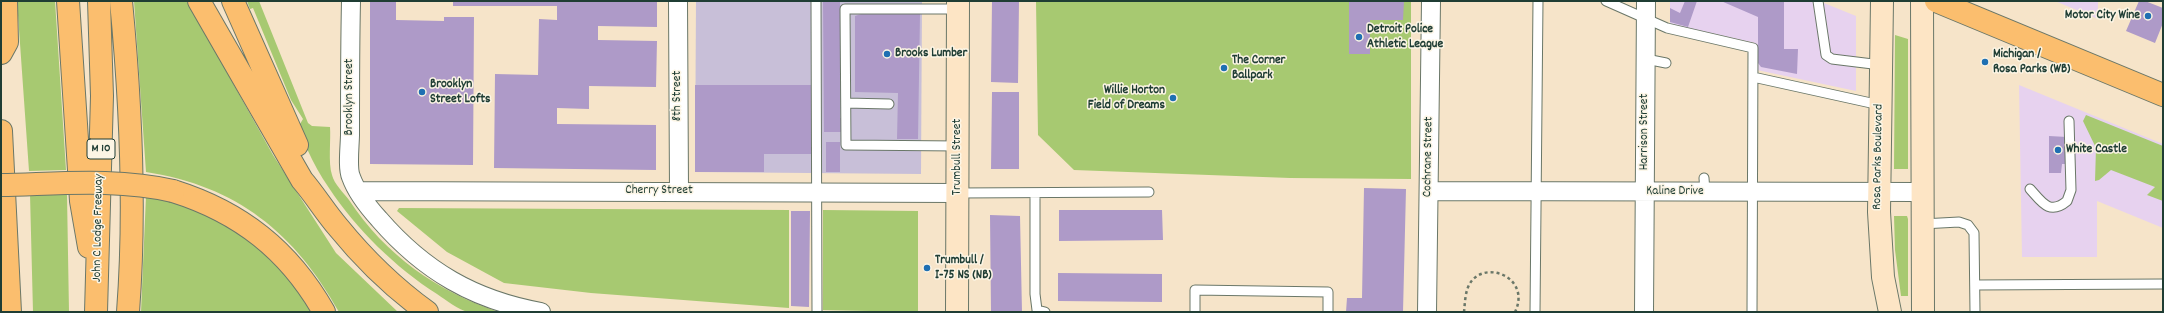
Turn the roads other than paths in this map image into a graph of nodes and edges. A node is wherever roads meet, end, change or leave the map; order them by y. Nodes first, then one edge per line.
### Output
1 (6, 1) edge
2 (68, 1) edge
3 (99, 1) edge
4 (121, 1) edge
5 (199, 1) edge
6 (233, 1) edge
7 (350, 1) edge
8 (678, 1) edge
9 (816, 1) edge
10 (1431, 1) edge
11 (1538, 1) edge
12 (1606, 1) edge
13 (1818, 1) edge
14 (1882, 1) edge
15 (1922, 1) edge
16 (1936, 1) edge
17 (958, 5) edge
18 (1646, 10) edge
19 (1, 53) edge
20 (1646, 59) junction
21 (1666, 63) dead end
22 (1881, 64) junction
23 (1753, 77) junction
24 (2163, 95) edge
25 (846, 103) junction
26 (889, 104) dead end
27 (1880, 105) junction
28 (2069, 121) dead end
29 (1, 131) edge
30 (958, 146) junction
31 (1, 185) edge
32 (2030, 189) dead end
33 (359, 191) junction
34 (1429, 191) junction
35 (679, 192) junction
36 (816, 192) junction
37 (1149, 192) dead end
38 (1536, 192) junction
39 (1645, 192) junction
40 (1751, 192) junction
41 (1922, 192) junction
42 (958, 193) junction
43 (1035, 193) junction
44 (1879, 193) junction
45 (316, 196) junction
46 (1922, 224) junction
47 (2163, 284) edge
48 (1975, 285) junction
49 (402, 293) junction
50 (97, 305) edge
51 (10, 312) edge
52 (128, 312) edge
53 (324, 312) edge
54 (427, 312) edge
55 (441, 312) edge
56 (541, 312) edge
57 (817, 312) edge
58 (957, 312) edge
59 (1045, 312) edge
60 (1195, 312) edge
61 (1328, 312) edge
62 (1427, 312) edge
63 (1535, 312) edge
64 (1644, 312) edge
65 (1752, 312) edge
66 (1890, 312) edge
67 (1923, 312) edge
68 (1975, 312) edge

1 - 19 main road
2 - 50 main road
3 - 50 main road, John C Lodge Freeway / M 10
4 - 52 main road
5 - 45 main road
6 - 45 main road
7 - 33 street, Brooklyn Street
8 - 35 street, 8th Street
9 - 36 lane
10 - 34 street, Cochrane Street
11 - 38 lane
12 - 18 lane
13 - 22 lane
14 - 22 street, Rosa Parks Boulevard
15 - 41 street
16 - 24 main road
17 - 25 lane
17 - 30 street, Trumbull Street
18 - 20 street, Harrison Street
18 - 23 lane
20 - 21 lane
20 - 39 street, Harrison Street
22 - 27 street, Rosa Parks Boulevard
23 - 27 lane
23 - 40 lane
25 - 26 lane
25 - 30 lane
27 - 44 street, Rosa Parks Boulevard
28 - 32 lane
29 - 51 main road
30 - 42 street, Trumbull Street
31 - 53 main road, bridge
33 - 35 street, Cherry Street
33 - 56 street, Brooklyn Street
34 - 38 street, Kaline Drive
34 - 62 street, Cochrane Street
35 - 36 street, Cherry Street
36 - 42 street, Cherry Street
36 - 57 lane
37 - 43 lane
38 - 39 street, Kaline Drive
38 - 63 lane
39 - 40 street, Kaline Drive
39 - 64 street, Harrison Street
40 - 44 street, Kaline Drive
40 - 65 lane
41 - 44 street, Kaline Drive
41 - 46 street
42 - 43 lane
42 - 58 street, Trumbull Street
43 - 59 lane
44 - 66 street, Rosa Parks Boulevard
45 - 49 main road
46 - 48 lane
46 - 67 street
47 - 48 lane
48 - 68 lane
49 - 54 main road
49 - 55 main road
60 - 61 lane

